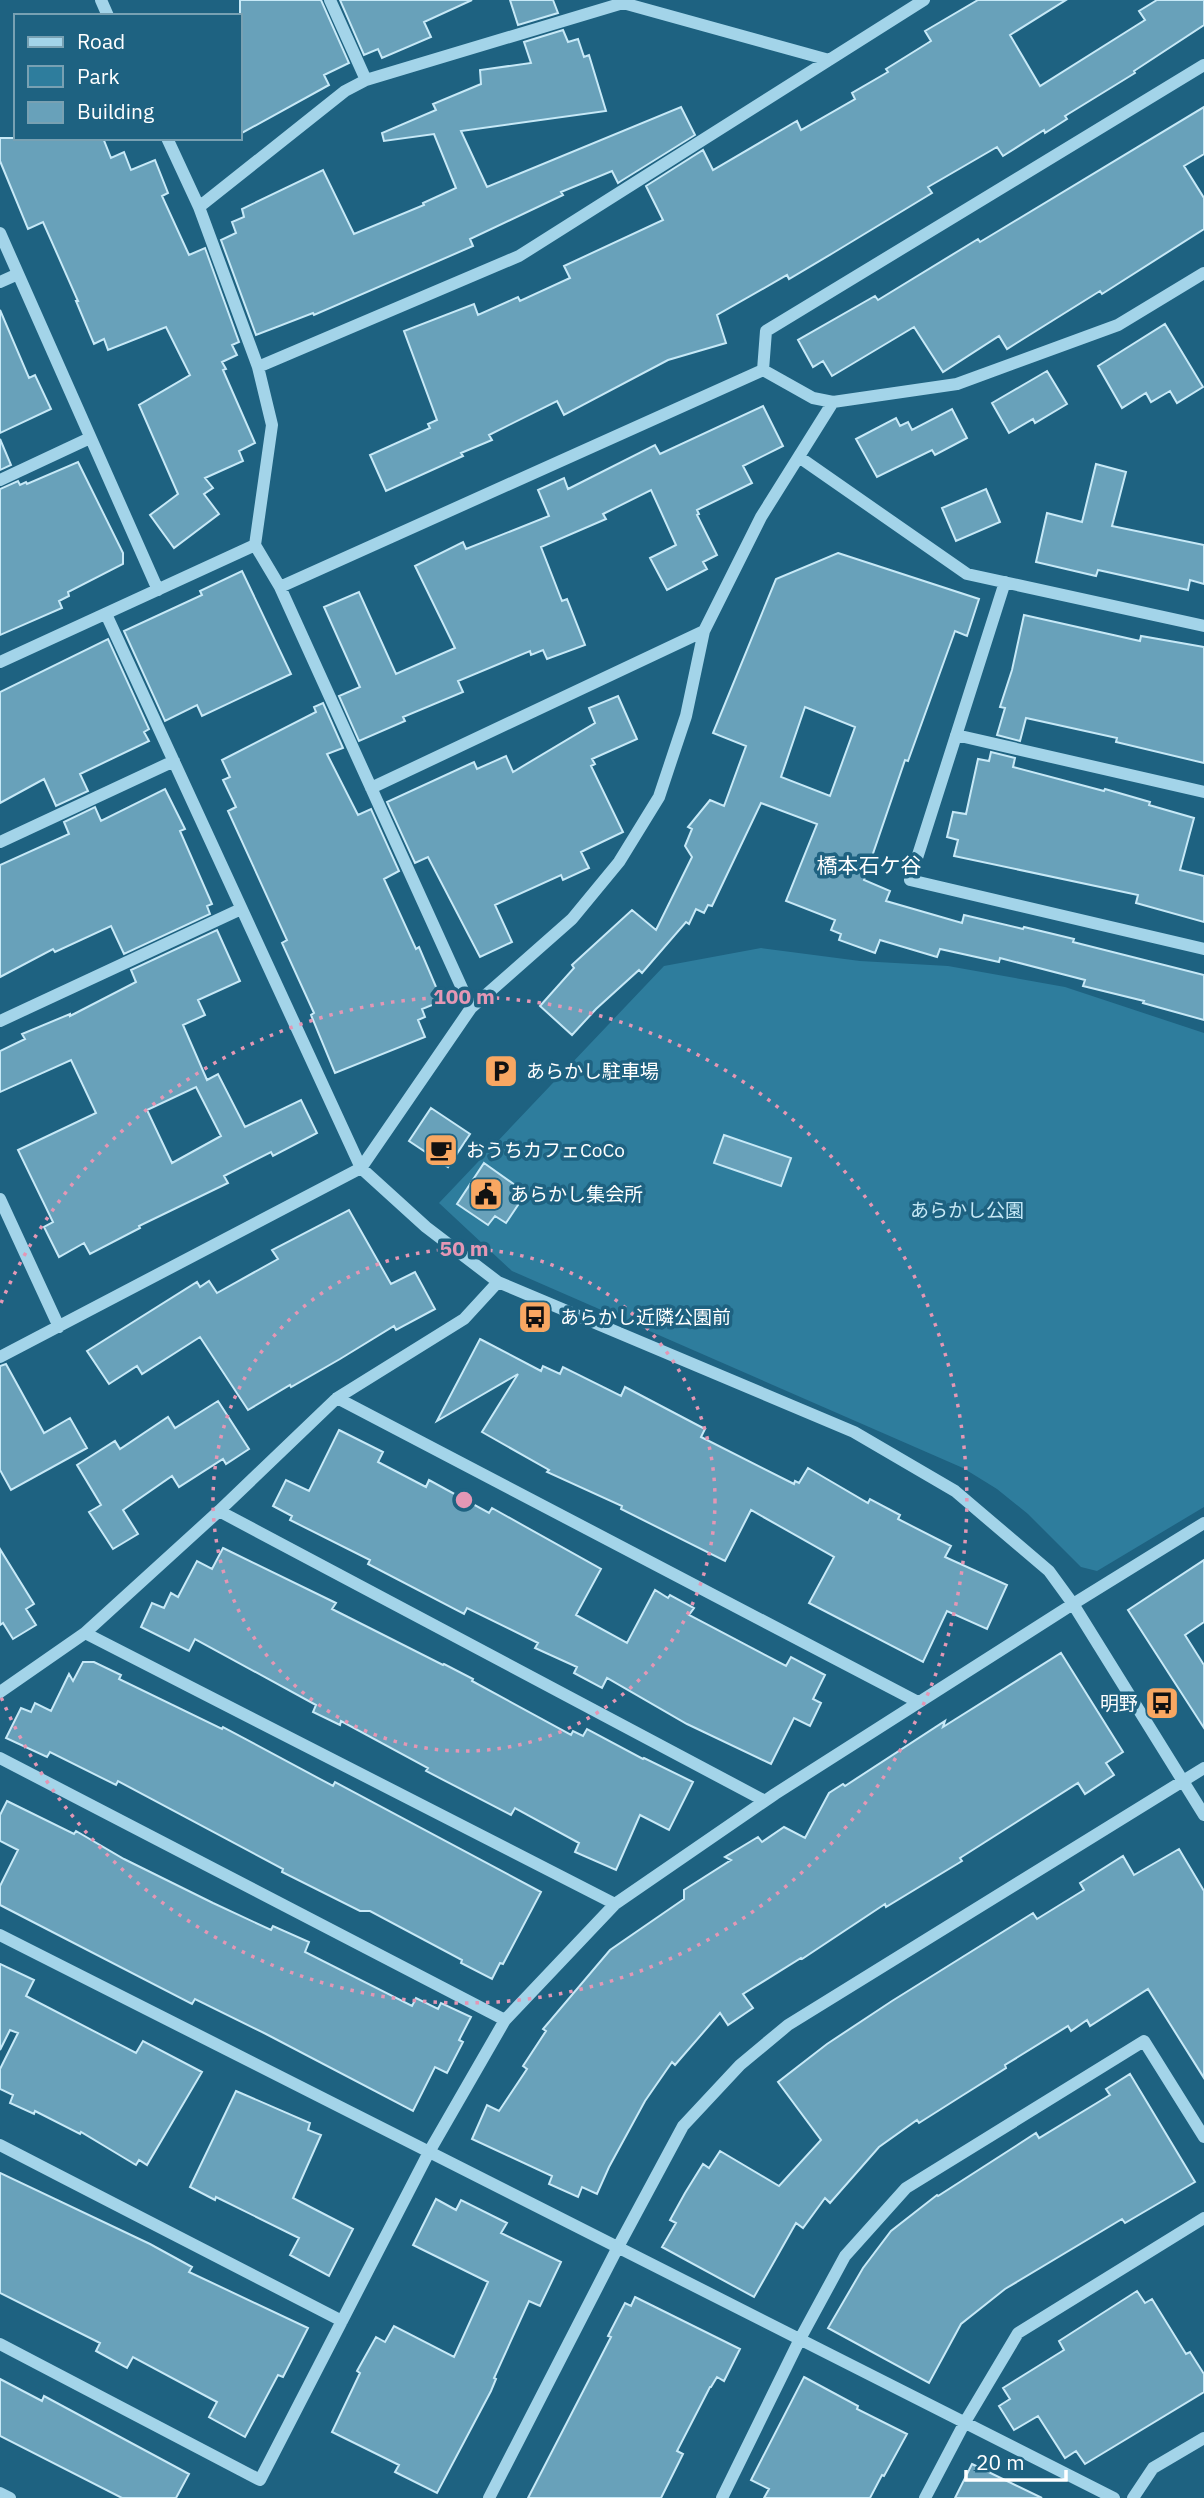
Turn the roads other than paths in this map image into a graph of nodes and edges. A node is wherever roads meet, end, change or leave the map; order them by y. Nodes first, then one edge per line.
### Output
1 (330, 0) edge
2 (923, 0) edge
3 (829, 60) junction
4 (1204, 65) edge
5 (366, 80) junction
6 (168, 140) edge
7 (199, 207) junction
8 (0, 233) edge
9 (1204, 273) edge
10 (18, 274) junction
11 (0, 282) edge
12 (258, 367) junction
13 (764, 370) junction
14 (833, 402) junction
15 (90, 438) junction
16 (799, 457) junction
17 (0, 480) edge
18 (255, 545) junction
19 (1005, 582) junction
20 (280, 587) junction
21 (158, 590) junction
22 (106, 614) junction
23 (1204, 626) edge
24 (704, 631) junction
25 (0, 662) edge
26 (956, 735) junction
27 (173, 761) junction
28 (371, 788) junction
29 (1204, 792) edge
30 (0, 842) edge
31 (241, 909) junction
32 (1204, 949) edge
33 (471, 1008) junction
34 (0, 1021) edge
35 (361, 1168) junction
36 (0, 1199) edge
37 (498, 1282) junction
38 (60, 1327) junction
39 (0, 1357) edge
40 (337, 1398) junction
41 (219, 1511) junction
42 (1204, 1523) edge
43 (1073, 1604) junction
44 (85, 1633) junction
45 (1, 1691) edge
46 (918, 1702) junction
47 (0, 1758) edge
48 (1204, 1768) edge
49 (1183, 1781) junction
50 (765, 1801) junction
51 (1204, 1815) edge
52 (615, 1904) junction
53 (0, 1935) edge
54 (505, 2020) junction
55 (1204, 2137) edge
56 (0, 2145) edge
57 (429, 2152) junction
58 (1204, 2218) edge
59 (618, 2247) junction
60 (342, 2321) junction
61 (800, 2339) junction
62 (0, 2344) edge
63 (965, 2423) junction
64 (1204, 2438) edge
65 (0, 2493) edge
66 (10, 2498) edge
67 (489, 2498) edge
68 (722, 2498) edge
69 (925, 2498) edge
70 (1114, 2498) edge
71 (1133, 2498) edge

1 - 5 street
2 - 3 street
3 - 5 street
3 - 12 street
4 - 13 street
5 - 7 street
6 - 7 street
7 - 12 street
8 - 10 street
9 - 14 street
10 - 11 street
10 - 15 street
12 - 18 street
13 - 14 street
13 - 20 street
14 - 16 street
15 - 17 street
15 - 21 street
16 - 19 street
16 - 24 street
18 - 20 street
18 - 21 street
19 - 23 street
19 - 26 street
20 - 28 street
21 - 22 street
22 - 25 street
22 - 27 street
24 - 28 street
24 - 33 street
26 - 29 street
26 - 32 street
27 - 30 street
27 - 31 street
28 - 33 street
31 - 34 street
31 - 35 street
33 - 35 street
35 - 37 street
35 - 38 street
36 - 38 street
37 - 40 street
37 - 43 street
38 - 39 street
40 - 41 street
40 - 46 street
41 - 44 street
41 - 50 street
42 - 43 street
43 - 46 street
43 - 49 street
44 - 45 street
44 - 52 street
46 - 50 street
47 - 54 street
48 - 49 street
49 - 51 street
49 - 59 street
50 - 52 street
52 - 54 street
53 - 57 street
54 - 57 street
55 - 61 street
56 - 60 street
57 - 59 street
57 - 60 street
58 - 63 street
59 - 61 street
59 - 67 street
60 - 62 street
61 - 63 street
61 - 68 street
63 - 69 street
63 - 70 street
64 - 71 street
65 - 66 street

